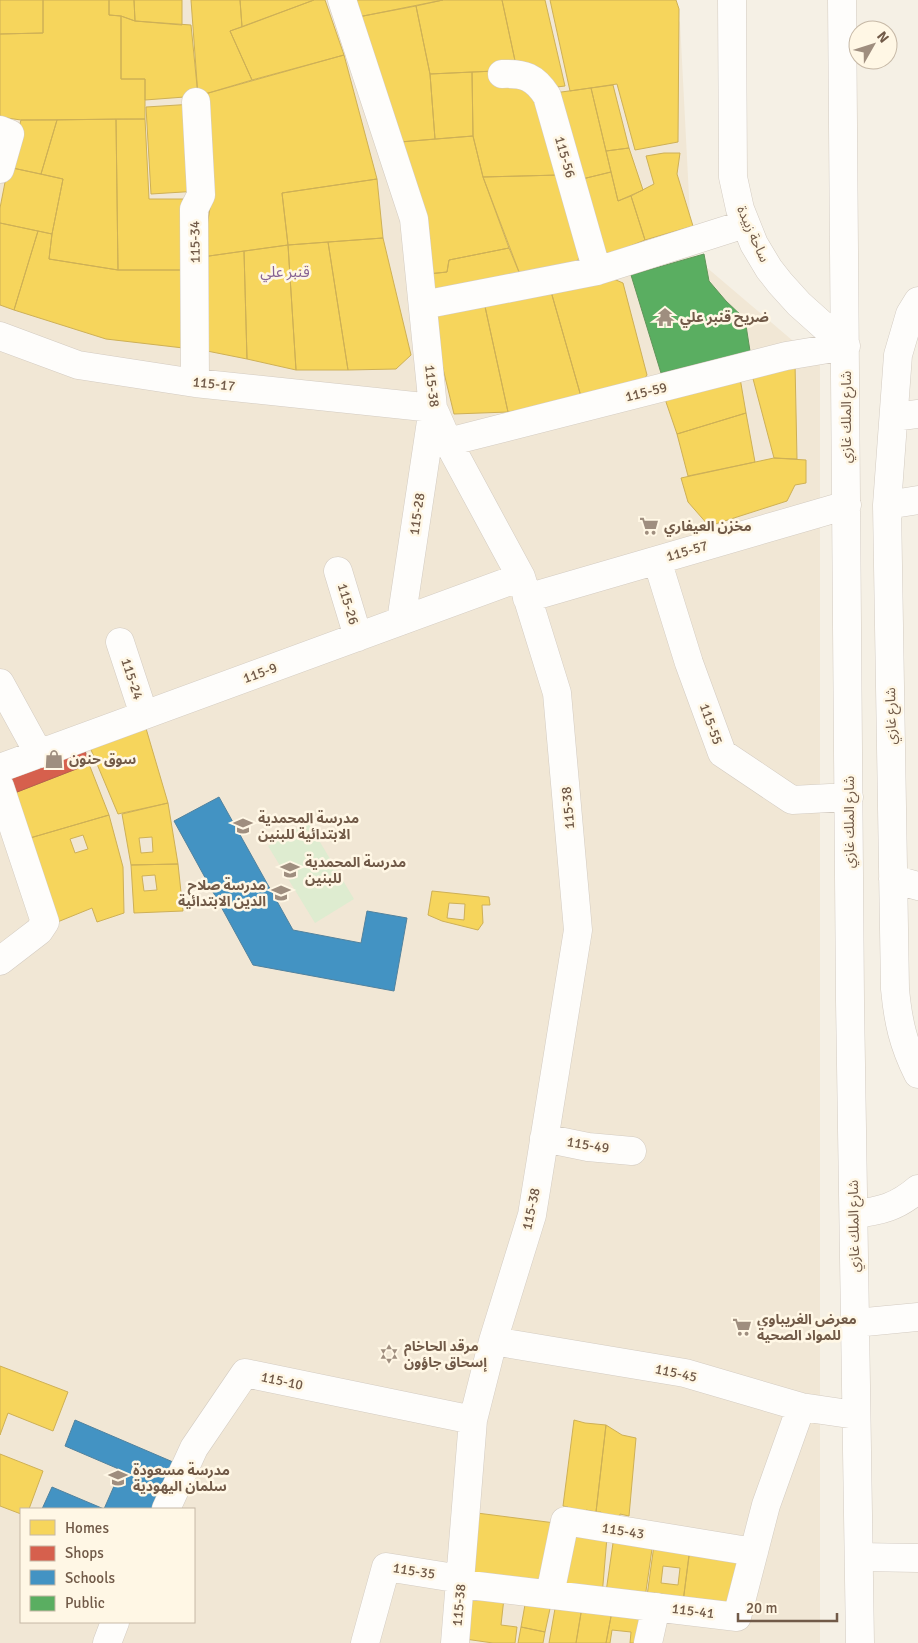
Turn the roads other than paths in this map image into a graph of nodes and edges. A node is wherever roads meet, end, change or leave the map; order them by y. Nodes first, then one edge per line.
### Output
1 (342, 0) edge
2 (732, 0) edge
3 (842, 0) edge
4 (502, 74) dead end
5 (196, 102) dead end
6 (0, 130) edge
7 (0, 169) edge
8 (745, 224) junction
9 (597, 271) junction
10 (918, 301) edge
11 (423, 305) junction
12 (0, 336) edge
13 (846, 346) junction
14 (195, 383) junction
15 (432, 408) junction
16 (906, 415) edge
17 (448, 442) junction
18 (918, 500) edge
19 (847, 505) junction
20 (887, 505) junction
21 (657, 560) junction
22 (338, 571) dead end
23 (524, 588) junction
24 (401, 621) junction
25 (358, 637) junction
26 (120, 642) dead end
27 (0, 684) edge
28 (144, 715) junction
29 (40, 754) junction
30 (0, 768) edge
31 (0, 787) edge
32 (849, 797) junction
33 (906, 882) edge
34 (0, 961) edge
35 (918, 1074) edge
36 (544, 1138) junction
37 (632, 1151) dead end
38 (918, 1190) edge
39 (854, 1214) junction
40 (918, 1317) edge
41 (855, 1323) junction
42 (493, 1341) junction
43 (801, 1407) junction
44 (856, 1415) junction
45 (473, 1420) junction
46 (166, 1508) edge
47 (754, 1552) junction
48 (859, 1557) junction
49 (918, 1558) edge
50 (461, 1582) junction
51 (550, 1594) junction
52 (656, 1607) junction
53 (115, 1623) edge
54 (107, 1643) edge
55 (366, 1643) edge
56 (455, 1643) edge
57 (648, 1643) edge
58 (860, 1643) edge

1 - 11 street, 115-38
2 - 8 street, ساحة زبيدة
3 - 13 street, شارع الملك غازي
4 - 9 street, 115-56
5 - 14 street, 115-34
6 - 7 street
8 - 9 street
8 - 13 street, ساحة زبيدة
9 - 11 street
10 - 16 street, شارع غازي
11 - 15 street, 115-38
12 - 14 street, 115-17
13 - 17 street, 115-59
13 - 19 street, شارع الملك غازي
14 - 15 street, 115-17
15 - 17 street, 115-38
15 - 24 street, 115-28
16 - 20 street, شارع غازي
17 - 23 street, 115-38
18 - 20 street
19 - 21 street, 115-57
19 - 32 street, شارع الملك غازي
20 - 33 street, شارع غازي
21 - 23 street, 115-57
21 - 32 street, 115-55
22 - 25 street, 115-26
23 - 24 street, 115-9
23 - 36 street, 115-38
24 - 25 street, 115-9
25 - 28 street, 115-9
26 - 28 street, 115-24
27 - 29 street
28 - 29 street, 115-9
29 - 30 street, 115-9
31 - 34 street
32 - 39 street, شارع الملك غازي
33 - 35 street, شارع غازي
36 - 37 street, 115-49
36 - 42 street, 115-38
38 - 39 street
39 - 41 street, شارع الملك غازي
40 - 41 street
41 - 44 street, شارع الملك غازي
42 - 43 street, 115-45
42 - 45 street, 115-38
43 - 44 street, 115-45
43 - 47 street, 115-41
44 - 48 street, شارع الملك غازي
45 - 46 street, 115-10
45 - 50 street, 115-38
47 - 51 street, 115-43
47 - 52 street, 115-41
48 - 49 street
48 - 58 street, شارع الملك غازي
50 - 51 street, 115-41
50 - 55 street, 115-35
50 - 56 street, 115-38
51 - 52 street, 115-41
52 - 57 street
53 - 54 street

